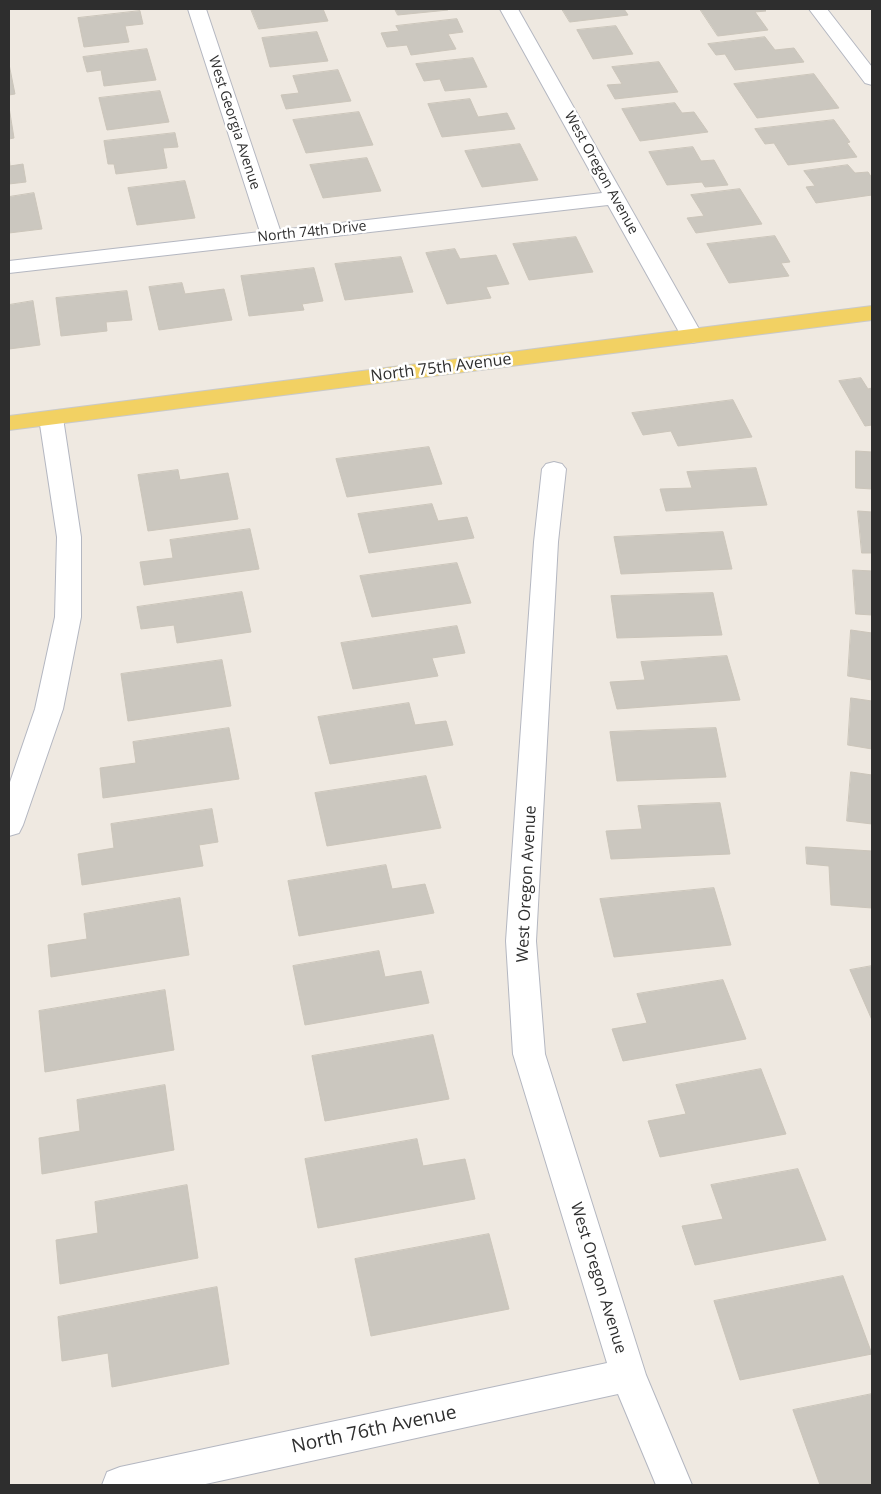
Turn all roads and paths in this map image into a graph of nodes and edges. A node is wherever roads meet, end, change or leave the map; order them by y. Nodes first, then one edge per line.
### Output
1 (197, 9) edge
2 (510, 9) edge
3 (818, 9) edge
4 (872, 79) edge
5 (615, 198) junction
6 (272, 236) junction
7 (9, 267) edge
8 (872, 313) edge
9 (692, 336) junction
10 (51, 418) junction
11 (9, 423) edge
12 (554, 469) dead end
13 (9, 825) edge
14 (628, 1375) junction
15 (120, 1485) edge
16 (674, 1485) edge

1 - 6 street, West Georgia Avenue
2 - 5 street, West Oregon Avenue
3 - 4 street
5 - 6 street, North 74th Drive
5 - 9 street, West Oregon Avenue
6 - 7 street, North 74th Drive
8 - 9 main road, North 75th Avenue
9 - 10 main road, North 75th Avenue
10 - 11 main road, North 75th Avenue
10 - 13 street
12 - 14 street, West Oregon Avenue
14 - 15 street, North 76th Avenue
14 - 16 street, West Oregon Avenue

